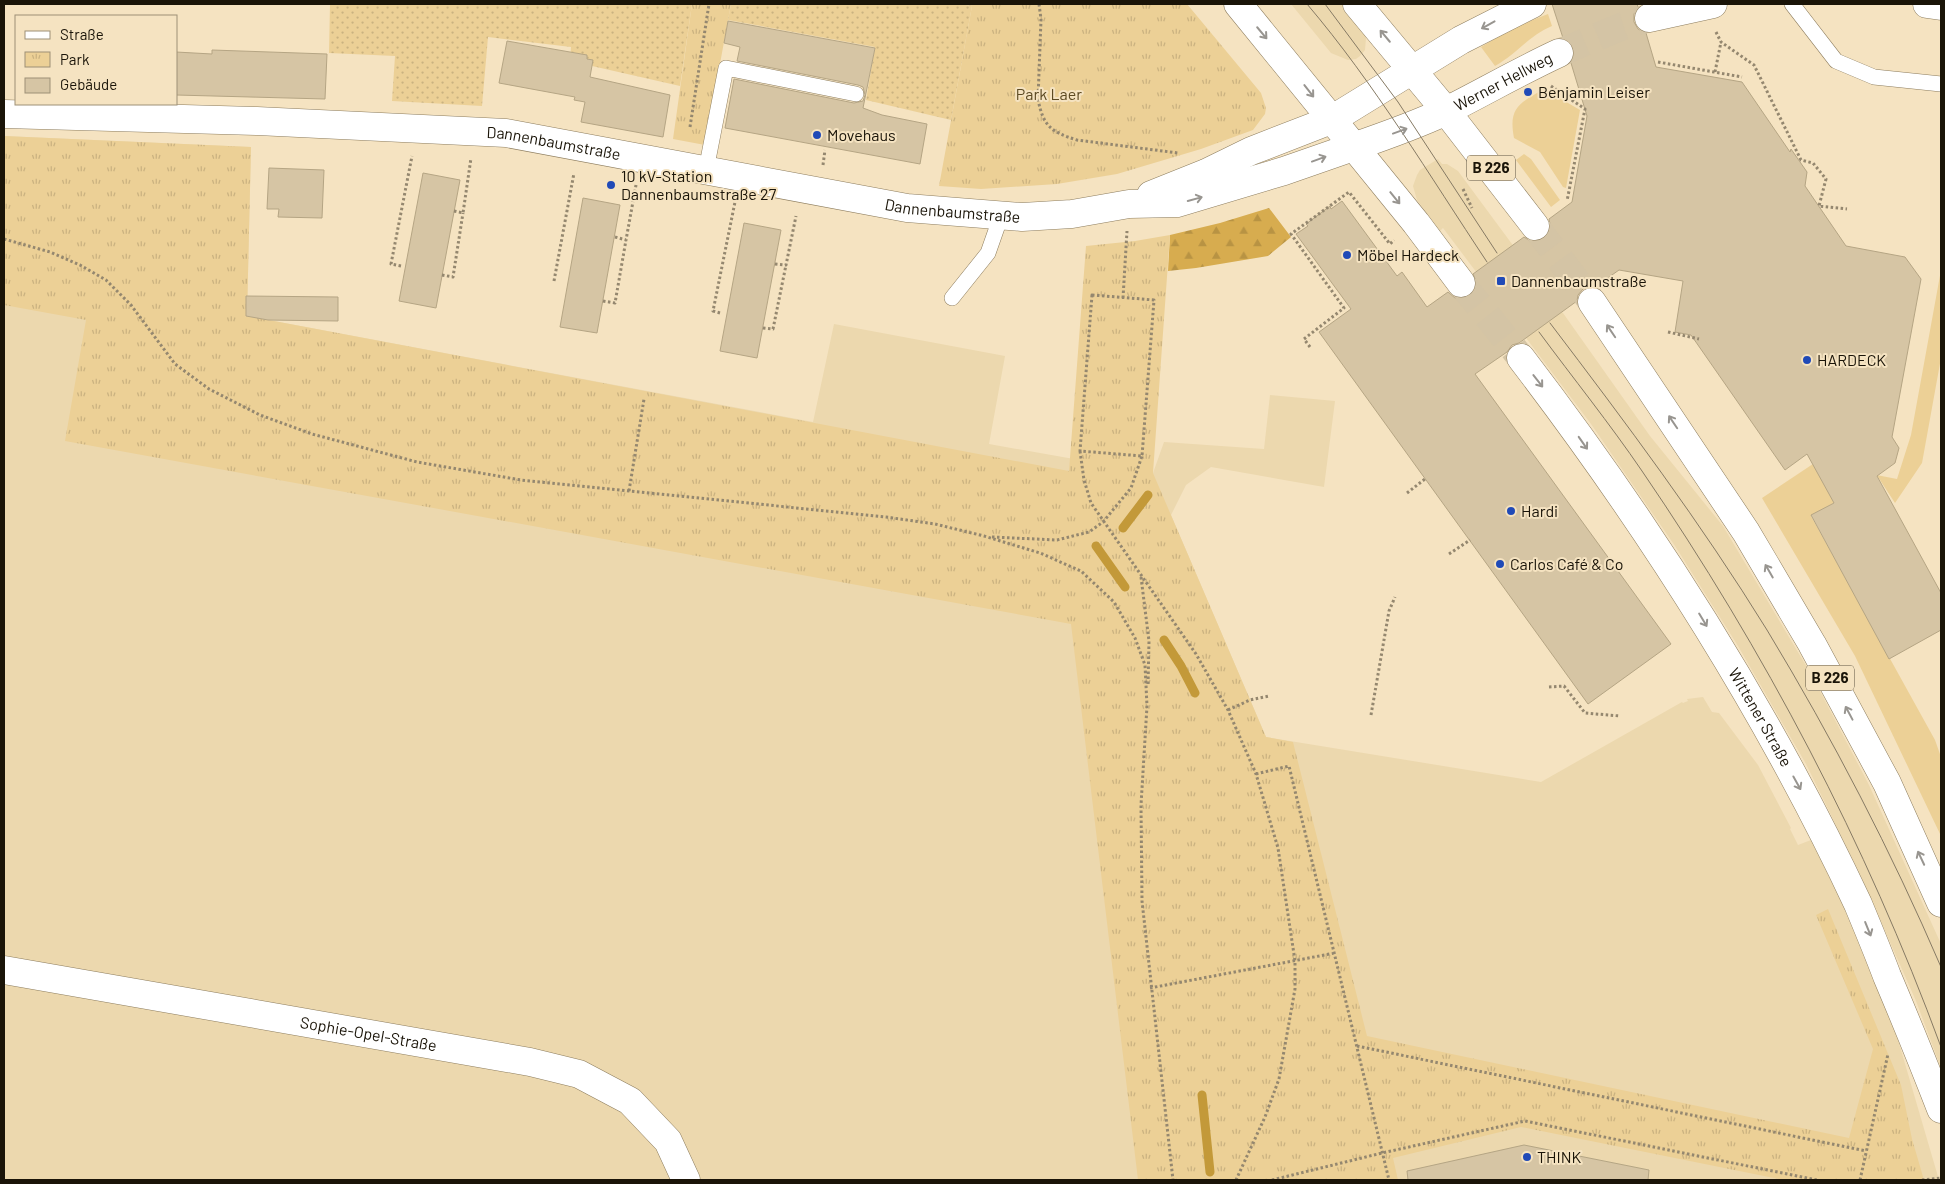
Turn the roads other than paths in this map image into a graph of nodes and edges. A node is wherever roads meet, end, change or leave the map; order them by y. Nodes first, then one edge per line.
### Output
1 (1238, 4) edge
2 (1357, 4) edge
3 (1532, 4) edge
4 (1707, 4) edge
5 (1792, 4) edge
6 (1927, 4) edge
7 (1941, 6) edge
8 (1649, 18) tunnel mouth
9 (1559, 54) tunnel mouth
10 (1412, 69) junction
11 (1941, 84) edge
12 (856, 94) dead end
13 (1446, 111) junction
14 (4, 114) edge
15 (1332, 120) junction
16 (1353, 146) junction
17 (695, 168) junction
18 (1129, 204) junction
19 (1001, 216) junction
20 (1535, 226) tunnel mouth
21 (1461, 283) tunnel mouth
22 (952, 298) dead end
23 (1592, 302) tunnel mouth
24 (1521, 358) tunnel mouth
25 (1941, 903) edge
26 (4, 970) edge
27 (1941, 1109) edge
28 (686, 1180) edge

1 -> 15 main road
10 -> 2 main road, B 226
3 -> 10 main road
4 - 8 main road
5 - 11 lane
6 - 7 main road
9 - 13 main road, Werner Hellweg
10 - 13 main road, B 226
10 - 15 main road
12 - 17 lane
16 -> 13 main road
13 - 20 main road, B 226
14 - 17 main road, Dannenbaumstraße
15 - 16 main road
15 - 18 main road, Dannenbaumstraße
18 -> 16 main road, Dannenbaumstraße
16 -> 21 main road
17 - 19 main road, Dannenbaumstraße
18 - 19 main road, Dannenbaumstraße
19 - 22 lane
25 -> 23 main road, B 226
24 -> 27 main road, Wittener Straße
26 - 28 main road, Sophie-Opel-Straße

